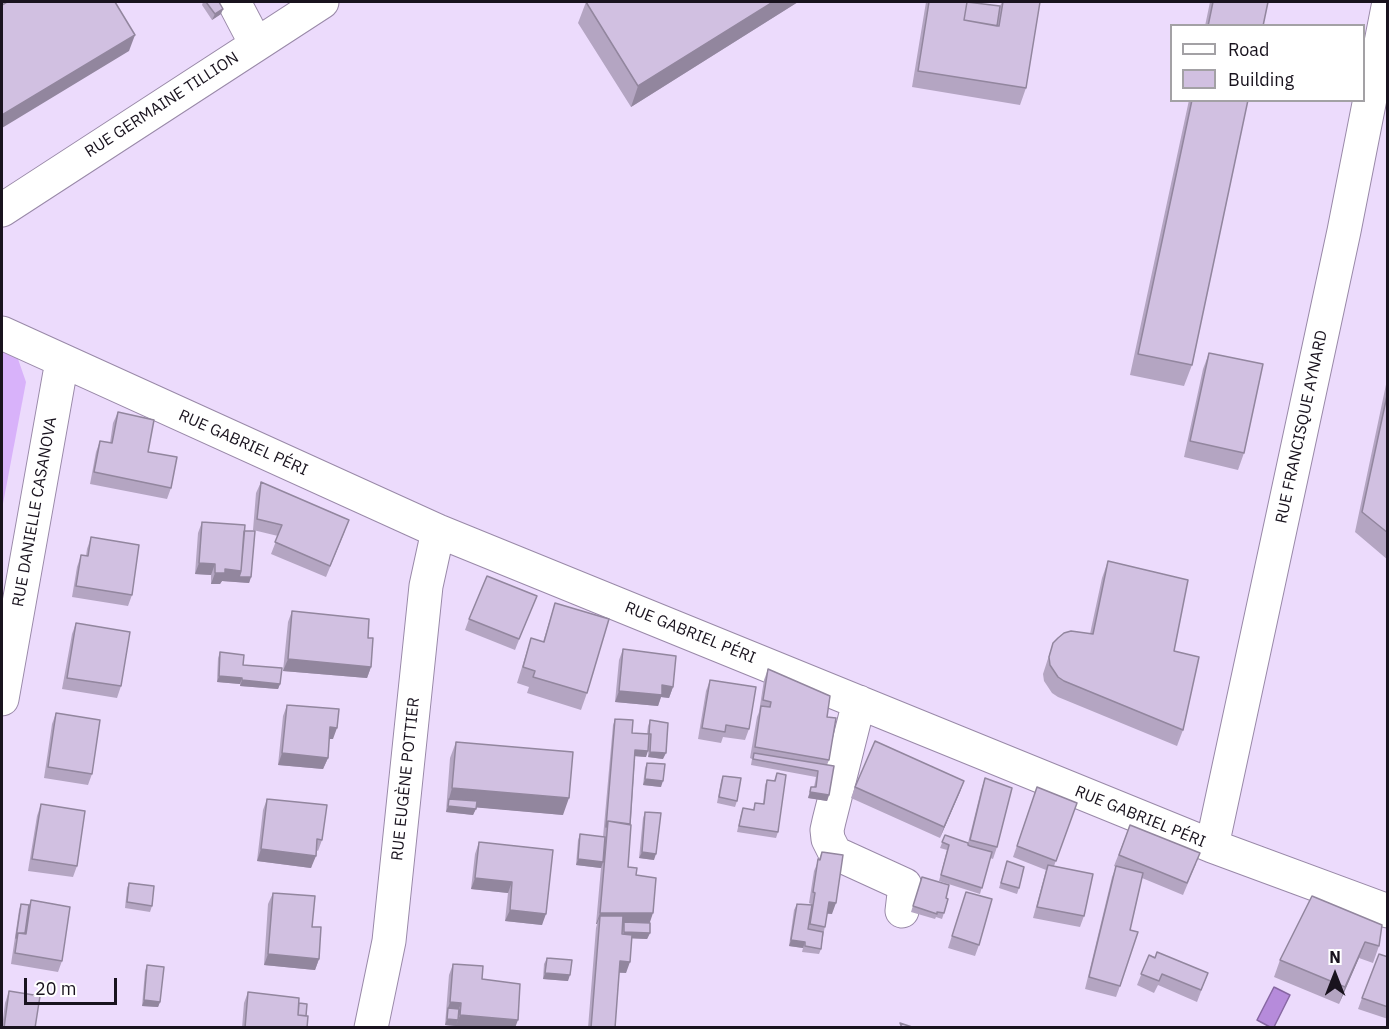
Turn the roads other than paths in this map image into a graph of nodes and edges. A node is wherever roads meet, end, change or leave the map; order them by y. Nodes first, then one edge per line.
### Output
1 (234, 2) edge
2 (322, 2) edge
3 (1388, 7) edge
4 (256, 44) junction
5 (2, 210) edge
6 (2, 333) edge
7 (62, 361) junction
8 (438, 531) junction
9 (2, 699) edge
10 (859, 702) junction
11 (1212, 846) junction
12 (902, 911) dead end
13 (1388, 911) edge
14 (370, 1028) edge

1 - 4 street
2 - 4 street, RUE GERMAINE TILLION
3 - 11 street, RUE FRANCISQUE AYNARD
4 - 5 street, RUE GERMAINE TILLION
6 - 7 street, RUE GABRIEL PÉRI
7 - 8 street, RUE GABRIEL PÉRI
7 - 9 street, RUE DANIELLE CASANOVA
8 - 10 street, RUE GABRIEL PÉRI
8 - 14 street, RUE EUGÈNE POTTIER
10 - 11 street, RUE GABRIEL PÉRI
10 - 12 street
11 - 13 street, RUE GABRIEL PÉRI

